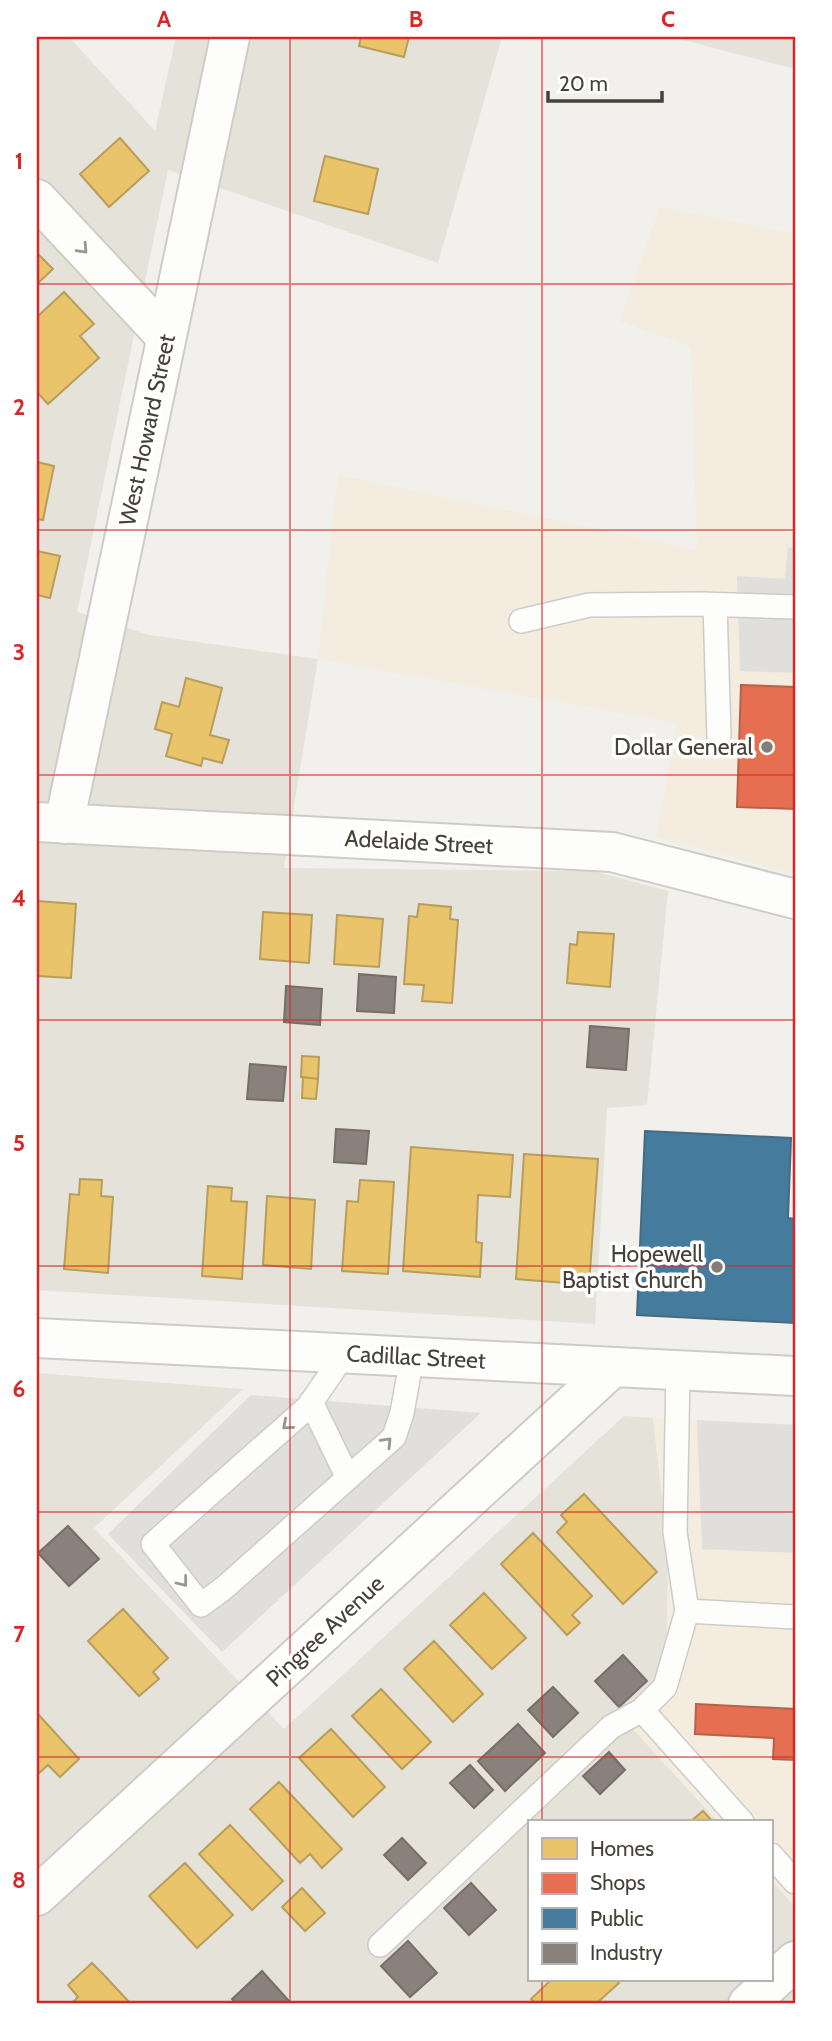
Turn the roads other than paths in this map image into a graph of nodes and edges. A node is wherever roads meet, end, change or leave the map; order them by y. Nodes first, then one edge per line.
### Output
1 (230, 37) edge
2 (37, 199) edge
3 (166, 337) junction
4 (715, 605) junction
5 (795, 607) edge
6 (521, 621) dead end
7 (719, 737) dead end
8 (50, 823) edge
9 (795, 899) edge
10 (37, 1338) edge
11 (345, 1353) junction
12 (412, 1357) junction
13 (613, 1367) junction
14 (678, 1371) junction
15 (795, 1376) edge
16 (311, 1402) junction
17 (348, 1478) junction
18 (687, 1611) junction
19 (795, 1617) edge
20 (642, 1710) junction
21 (740, 1820) edge
22 (772, 1856) edge
23 (795, 1882) edge
24 (37, 1896) edge
25 (380, 1945) dead end
26 (795, 1961) edge
27 (748, 2004) edge

1 - 3 street, West Howard Street
2 -> 3 street
3 - 8 street, West Howard Street
4 - 5 lane
4 - 6 lane
4 - 7 lane
8 - 9 street, Adelaide Street
10 - 11 street, Cadillac Street
11 - 12 street, Cadillac Street
11 - 16 lane
12 - 13 street, Cadillac Street
17 -> 12 lane
13 - 14 street, Cadillac Street
13 - 24 street, Pingree Avenue
14 - 15 street, Cadillac Street
14 - 18 lane
16 - 17 lane
16 -> 17 lane
18 - 19 lane
18 - 20 lane
20 - 21 lane
20 - 25 lane
22 - 23 lane
26 - 27 street

